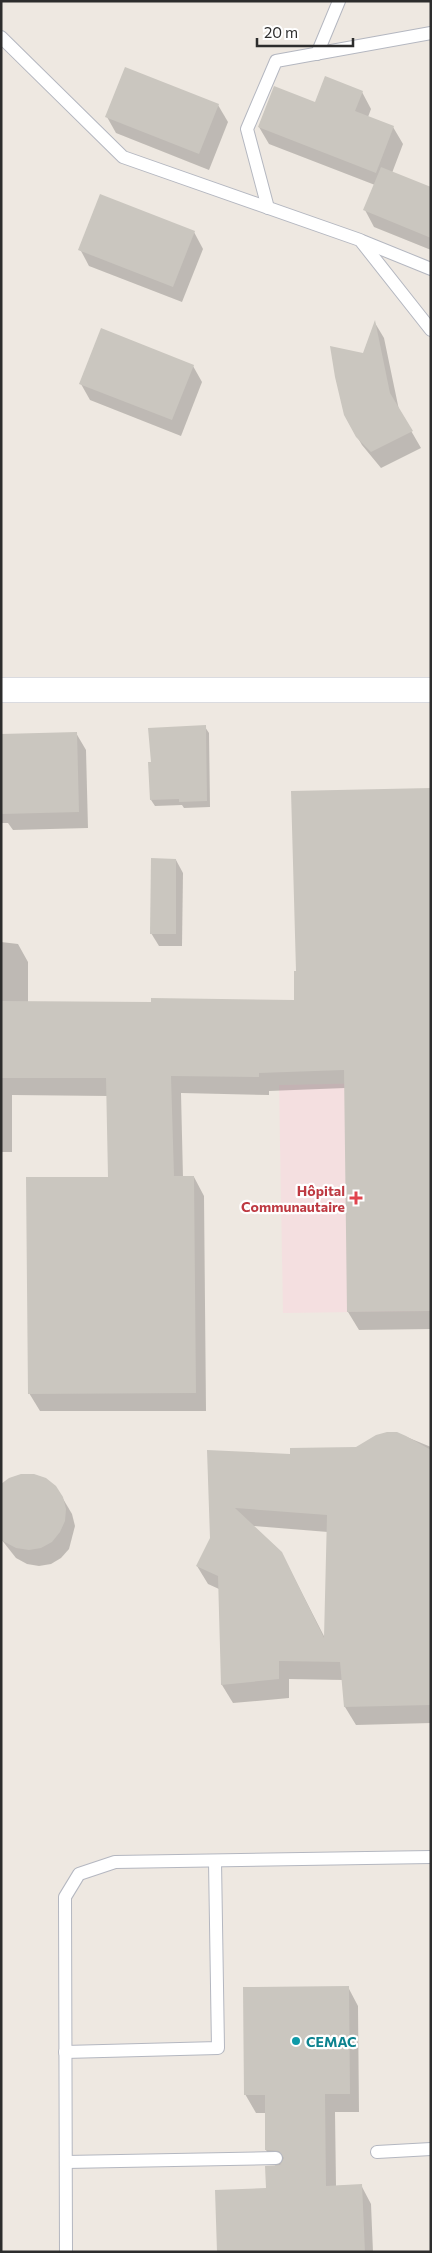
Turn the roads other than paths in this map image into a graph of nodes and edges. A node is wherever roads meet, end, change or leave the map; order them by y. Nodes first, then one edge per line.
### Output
1 (339, 1) edge
2 (431, 33) edge
3 (1, 37) edge
4 (317, 54) junction
5 (268, 208) junction
6 (360, 240) junction
7 (431, 269) edge
8 (431, 330) edge
9 (1, 690) edge
10 (431, 690) edge
11 (431, 1857) edge
12 (214, 1861) junction
13 (65, 2052) junction
14 (431, 2149) edge
15 (377, 2152) dead end
16 (276, 2158) dead end
17 (66, 2162) junction
18 (66, 2252) edge

1 - 4 lane
2 - 4 lane
3 - 5 lane
4 - 5 lane
5 - 6 lane
6 - 7 lane
6 - 8 lane
9 - 10 street
11 - 12 lane
12 - 13 lane
12 - 13 lane
13 - 17 lane
14 - 15 lane
16 - 17 lane
17 - 18 lane

